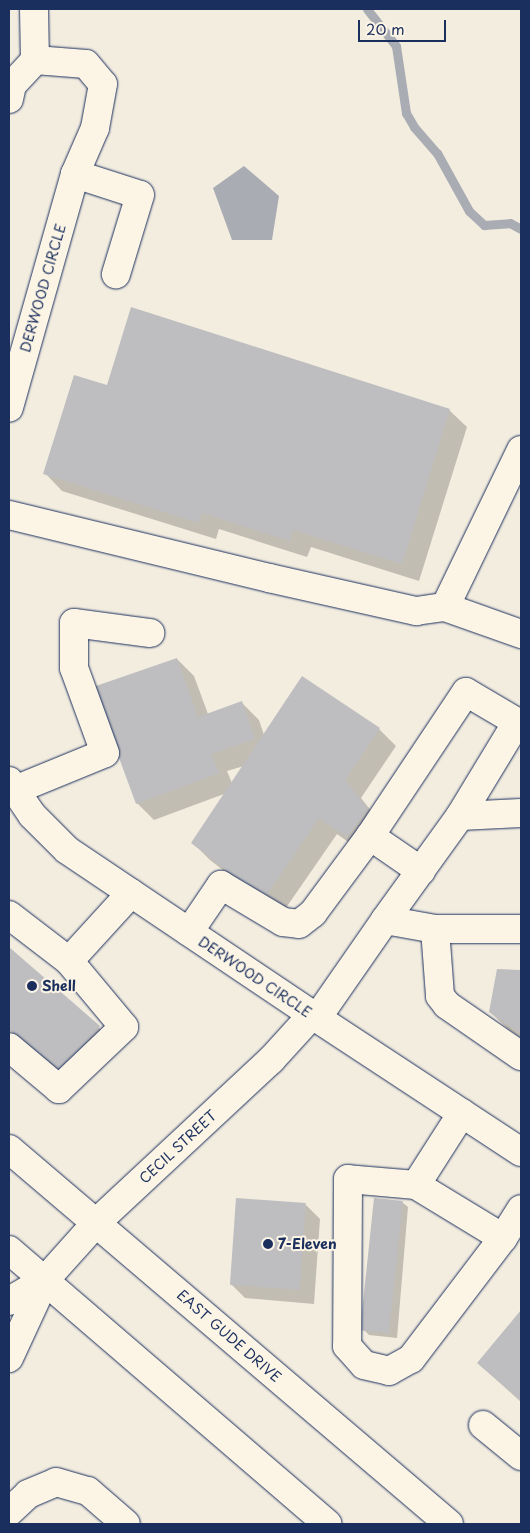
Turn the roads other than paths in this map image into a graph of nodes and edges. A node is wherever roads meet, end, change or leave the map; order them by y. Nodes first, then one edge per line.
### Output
1 (34, 9) edge
2 (35, 60) junction
3 (10, 89) edge
4 (76, 171) junction
5 (116, 274) dead end
6 (9, 408) edge
7 (521, 450) edge
8 (9, 515) edge
9 (445, 607) junction
10 (150, 633) dead end
11 (521, 634) edge
12 (519, 719) edge
13 (12, 785) edge
14 (521, 813) edge
15 (460, 816) junction
16 (370, 836) junction
17 (421, 871) junction
18 (131, 893) junction
19 (9, 915) edge
20 (385, 920) junction
21 (435, 929) junction
22 (521, 929) edge
23 (189, 932) junction
24 (69, 961) junction
25 (314, 1016) junction
26 (9, 1048) edge
27 (521, 1056) edge
28 (462, 1113) junction
29 (9, 1149) edge
30 (521, 1152) edge
31 (416, 1185) junction
32 (521, 1209) edge
33 (97, 1222) junction
34 (503, 1238) junction
35 (9, 1250) edge
36 (44, 1280) junction
37 (9, 1301) edge
38 (9, 1358) edge
39 (483, 1425) dead end
40 (521, 1456) edge
41 (9, 1512) edge
42 (126, 1524) edge
43 (327, 1524) edge
44 (449, 1524) edge

1 - 2 street
2 - 3 street
2 - 4 street, DERWOOD CIRCLE
4 - 5 street
4 - 6 street, DERWOOD CIRCLE
7 - 9 street
8 - 9 street
9 - 11 street
10 - 13 street
12 - 15 street, CECIL STREET
12 - 16 street
13 - 18 street, DERWOOD CIRCLE
14 - 15 street
15 - 17 street, CECIL STREET
16 - 17 street
16 - 23 street
17 - 20 street, CECIL STREET
18 - 23 street, DERWOOD CIRCLE
18 - 24 street
19 - 24 street
20 - 21 street
20 - 25 street, CECIL STREET
21 - 22 street
21 - 27 street
23 - 25 street, DERWOOD CIRCLE
24 - 26 street
25 - 28 street, DERWOOD CIRCLE
25 - 33 street, CECIL STREET
28 - 30 street, DERWOOD CIRCLE
28 - 31 street
29 - 33 street, EAST GUDE DRIVE
31 - 34 street
31 - 34 street
32 - 34 street
33 - 36 street, CECIL STREET
33 - 44 street, EAST GUDE DRIVE
35 - 36 street
36 - 37 street
36 - 38 street
36 - 43 street
39 - 40 street
41 - 42 street

